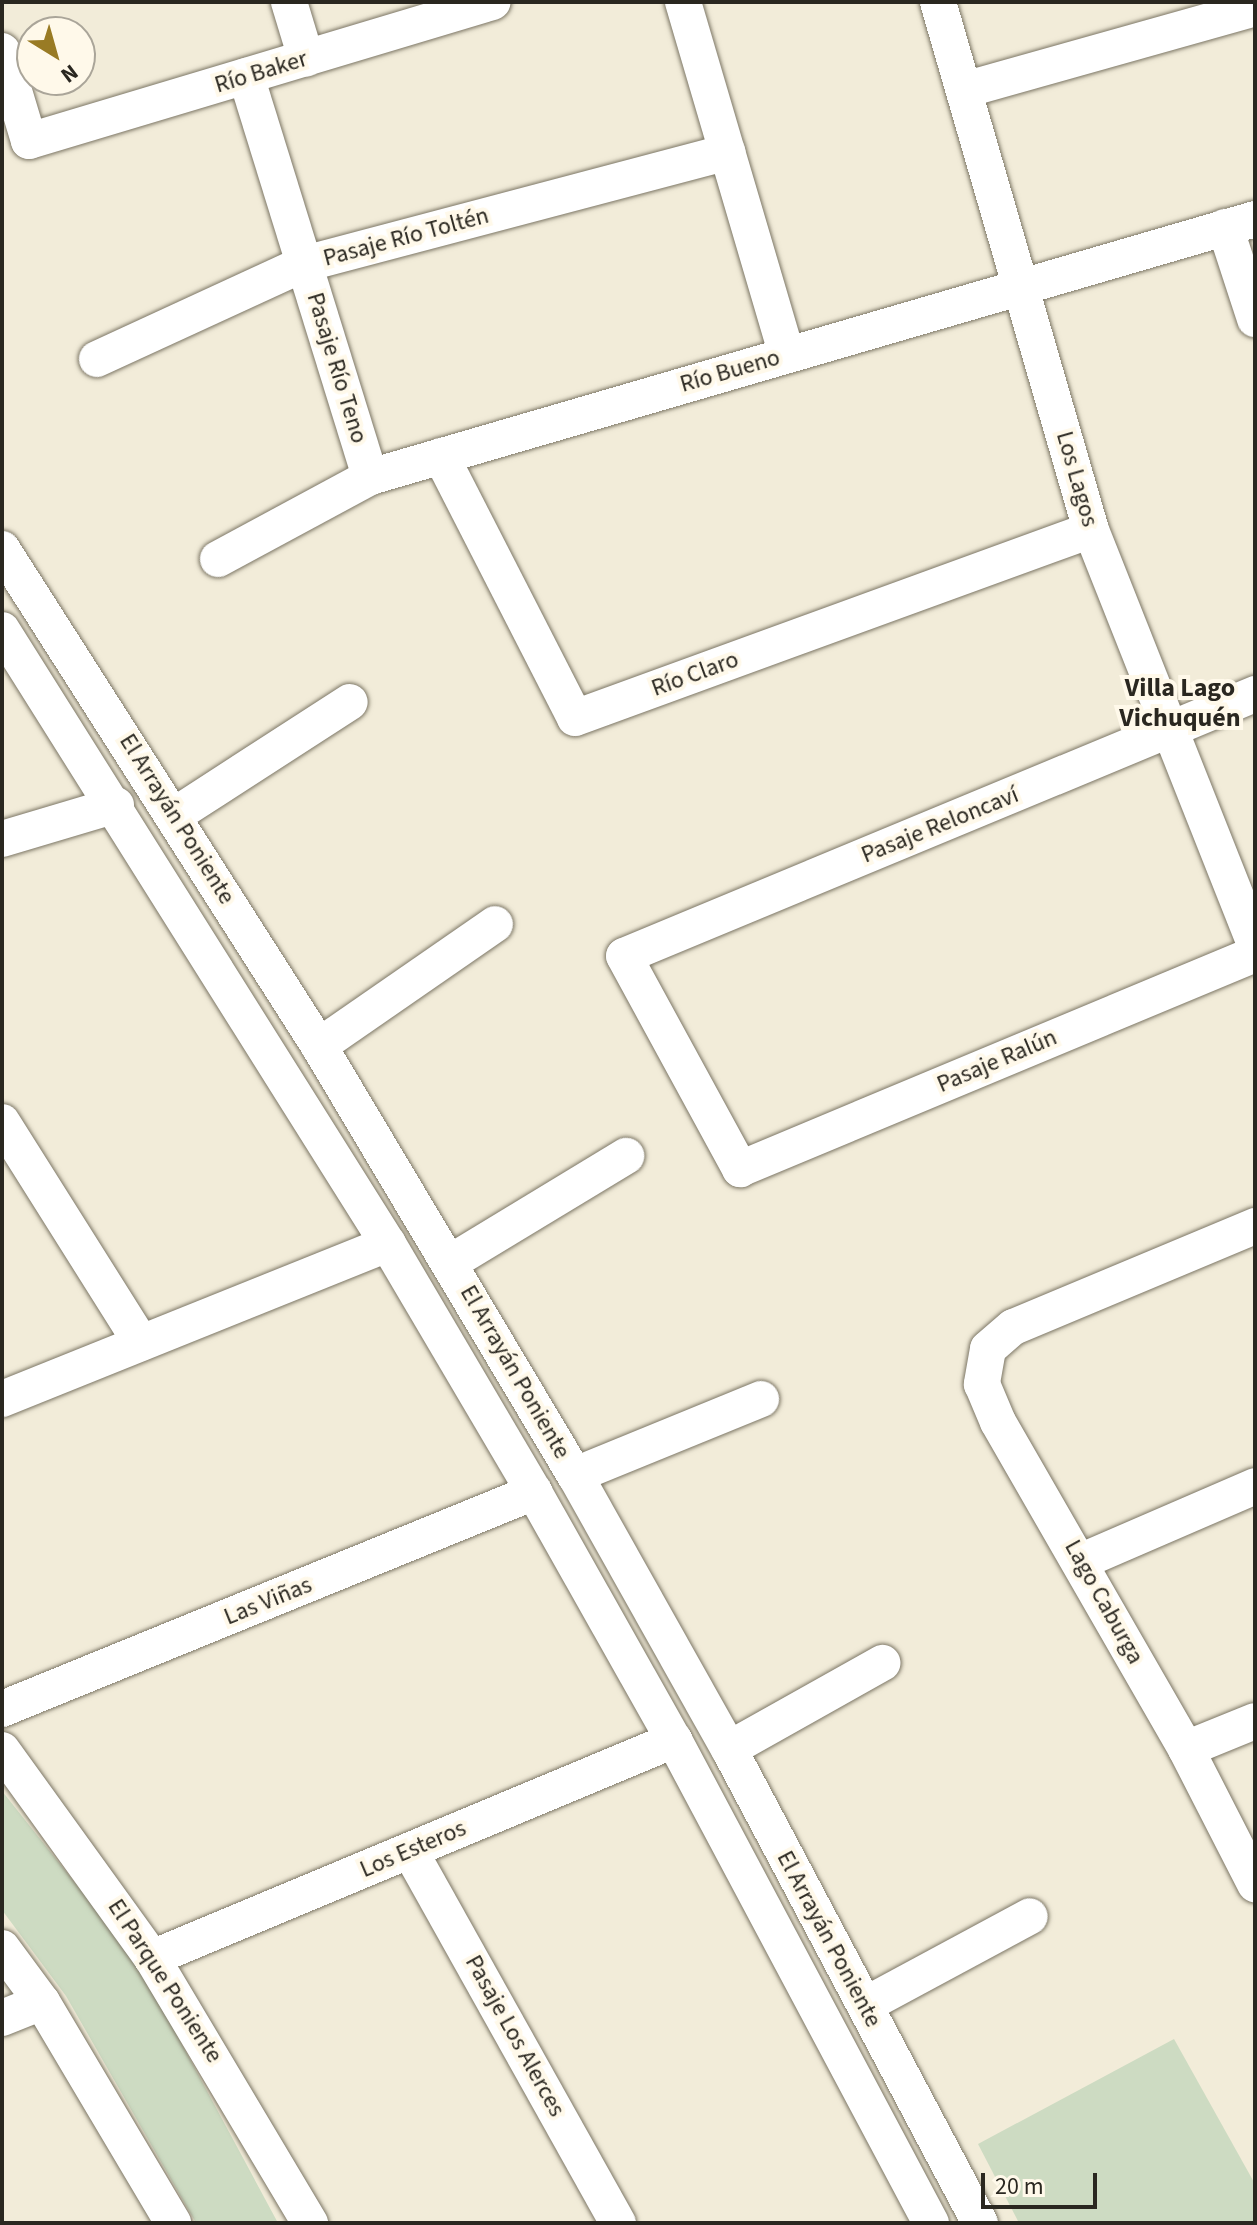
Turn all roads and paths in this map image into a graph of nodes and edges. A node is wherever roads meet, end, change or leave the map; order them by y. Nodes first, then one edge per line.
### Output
1 (289, 2) edge
2 (493, 2) edge
3 (683, 2) edge
4 (938, 2) edge
5 (1255, 8) edge
6 (2, 51) edge
7 (306, 58) junction
8 (246, 76) junction
9 (964, 90) junction
10 (727, 152) junction
11 (1240, 223) edge
12 (304, 264) junction
13 (1021, 284) junction
14 (1255, 319) edge
15 (787, 355) junction
16 (97, 359) dead end
17 (441, 456) junction
18 (370, 477) junction
19 (1091, 530) junction
20 (2, 549) edge
21 (218, 559) dead end
22 (2, 630) edge
23 (1255, 694) edge
24 (350, 702) dead end
25 (1170, 730) junction
26 (116, 805) junction
27 (175, 815) junction
28 (2, 839) edge
29 (495, 924) dead end
30 (1255, 944) edge
31 (1255, 954) edge
32 (319, 1046) junction
33 (2, 1122) edge
34 (626, 1156) dead end
35 (740, 1169) joint
36 (1255, 1226) edge
37 (388, 1244) junction
38 (451, 1262) junction
39 (141, 1343) junction
40 (2, 1399) edge
41 (761, 1399) dead end
42 (575, 1475) junction
43 (1255, 1486) edge
44 (534, 1492) junction
45 (1082, 1561) junction
46 (882, 1663) dead end
47 (2, 1709) edge
48 (1255, 1721) edge
49 (674, 1740) junction
50 (729, 1749) junction
51 (1186, 1749) junction
52 (2, 1750) edge
53 (410, 1851) junction
54 (1255, 1884) edge
55 (1030, 1916) dead end
56 (2, 1948) edge
57 (152, 1958) junction
58 (42, 2002) junction
59 (865, 2005) junction
60 (2, 2018) edge
61 (173, 2223) edge
62 (310, 2223) edge
63 (618, 2223) edge
64 (931, 2223) edge
65 (980, 2223) edge

1 - 7 street
2 - 7 street, Río Baker
3 - 10 street
4 - 9 street, Los Lagos
5 - 9 street
6 - 8 street, Río Baker
7 - 8 street, Río Baker
8 - 12 street, Pasaje Río Teno
9 - 13 street, Los Lagos
10 - 12 street, Pasaje Río Toltén
10 - 15 street
11 - 13 street, Río Bueno
11 - 14 street
12 - 16 street, Pasaje Río Toltén
12 - 18 street, Pasaje Río Teno
13 - 15 street, Río Bueno
13 - 19 street, Los Lagos
15 - 17 street, Río Bueno
17 - 18 street, Río Bueno
17 - 19 street, Río Claro
18 - 21 street, Río Bueno
19 - 25 street, Los Lagos
20 - 27 street, El Arrayán Poniente
22 - 26 street, El Arrayán Poniente
23 - 25 street, Pasaje Reloncaví
24 - 27 street
25 - 30 street, Los Lagos
25 - 35 street, Pasaje Reloncaví
26 - 28 street
26 - 37 street, El Arrayán Poniente
27 - 32 street, El Arrayán Poniente
29 - 32 street
31 - 35 street, Pasaje Ralún
32 - 38 street, El Arrayán Poniente
33 - 39 street
34 - 38 street
36 - 45 street, Lago Caburga
37 - 39 street
37 - 44 street, El Arrayán Poniente
38 - 42 street, El Arrayán Poniente
39 - 40 street
41 - 42 street
42 - 50 street, El Arrayán Poniente
43 - 45 street
44 - 47 street, Las Viñas
44 - 49 street, El Arrayán Poniente
45 - 51 street, Lago Caburga
46 - 50 street
48 - 51 street
49 - 53 street, Los Esteros
49 - 64 street, El Arrayán Poniente
50 - 59 street, El Arrayán Poniente
51 - 54 street, Lago Caburga
52 - 57 street, El Parque Poniente
53 - 57 street, Los Esteros
53 - 63 street, Pasaje Los Alerces
55 - 59 street
56 - 58 street
57 - 62 street, El Parque Poniente
58 - 60 street
58 - 61 street
59 - 65 street, El Arrayán Poniente

